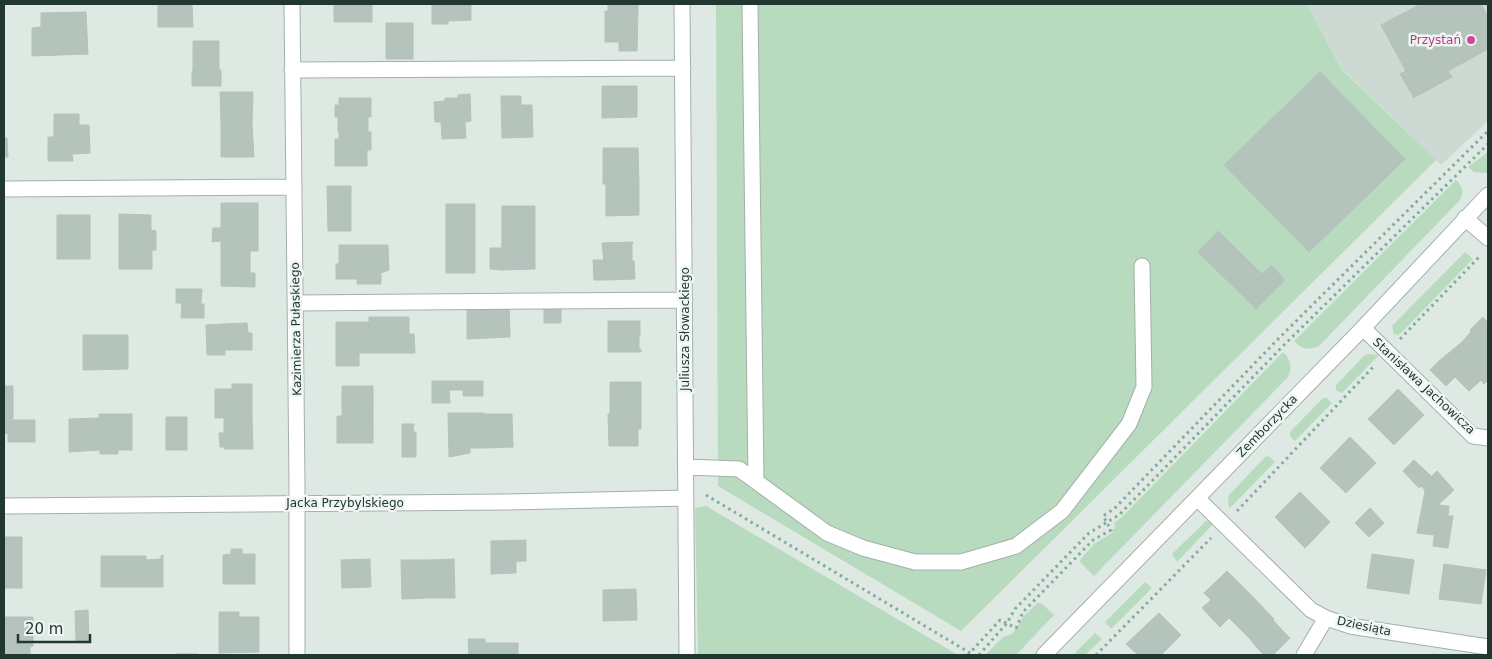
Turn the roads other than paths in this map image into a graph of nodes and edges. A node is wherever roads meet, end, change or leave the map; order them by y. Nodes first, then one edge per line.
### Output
1 (292, 4) edge
2 (682, 4) edge
3 (750, 4) edge
4 (683, 68) junction
5 (292, 70) junction
6 (294, 187) junction
7 (4, 189) edge
8 (1488, 195) edge
9 (1466, 218) junction
10 (1488, 238) edge
11 (1142, 266) dead end
12 (685, 300) junction
13 (296, 303) junction
14 (1363, 328) junction
15 (1488, 438) edge
16 (686, 467) junction
17 (756, 481) junction
18 (686, 498) junction
19 (1197, 498) junction
20 (297, 504) junction
21 (4, 506) edge
22 (1326, 618) junction
23 (1488, 647) edge
24 (297, 655) edge
25 (687, 655) edge
26 (1044, 655) edge
27 (1304, 655) edge

1 - 5 street, Kazimierza Pułaskiego
2 - 4 street, Juliusza Słowackiego
3 - 17 street
4 - 5 street
4 - 12 street, Juliusza Słowackiego
5 - 6 street, Kazimierza Pułaskiego
6 - 7 street
6 - 13 street, Kazimierza Pułaskiego
8 - 9 street, Zemborzycka
9 - 10 street
9 - 14 street, Zemborzycka
11 - 17 street
12 - 13 street
12 - 16 street, Juliusza Słowackiego
13 - 20 street, Kazimierza Pułaskiego
14 - 15 street, Stanisława Jachowicza
14 - 19 street, Zemborzycka
16 - 17 street
16 - 18 street, Juliusza Słowackiego
18 - 20 street, Jacka Przybylskiego
18 - 25 street, Juliusza Słowackiego
19 - 22 street, Dziesiąta
19 - 26 street, Zemborzycka
20 - 21 street, Jacka Przybylskiego
20 - 24 street, Kazimierza Pułaskiego
22 - 23 street, Dziesiąta
22 - 27 street

